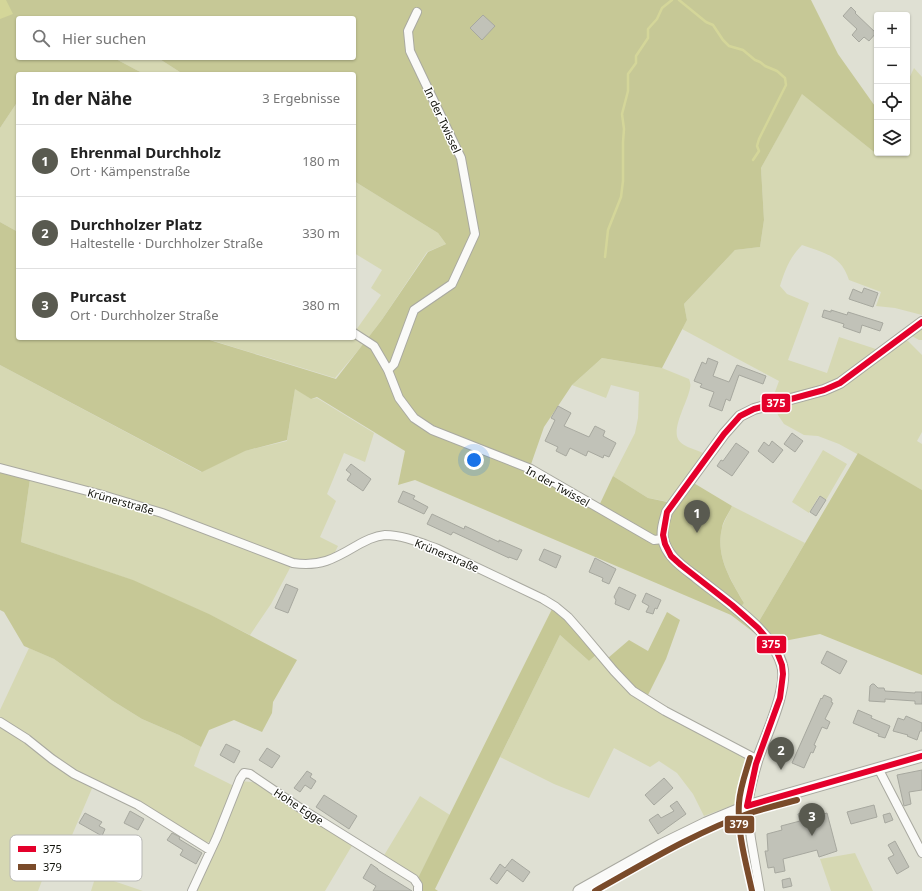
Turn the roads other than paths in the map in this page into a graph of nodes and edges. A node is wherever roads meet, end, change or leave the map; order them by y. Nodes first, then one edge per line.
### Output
1 (418, 12) dead end
2 (922, 322) edge
3 (356, 334) edge
4 (388, 370) junction
5 (0, 468) edge
6 (663, 539) junction
7 (0, 722) edge
8 (922, 756) edge
9 (758, 760) junction
10 (878, 768) junction
11 (747, 806) junction
12 (210, 850) junction
13 (922, 853) edge
14 (192, 891) edge
15 (418, 891) edge
16 (579, 891) edge
17 (760, 891) edge

1 - 4 street, In der Twissel
2 - 6 street
3 - 4 street, In der Twissel
4 - 6 street, In der Twissel
5 - 9 street, Krünerstraße
6 - 9 street
7 - 12 street
8 - 10 main road
9 - 11 street
10 - 11 main road
10 - 13 street
11 - 16 main road
11 - 17 street
12 - 14 street, Hohe Egge
12 - 15 street, Hohe Egge

